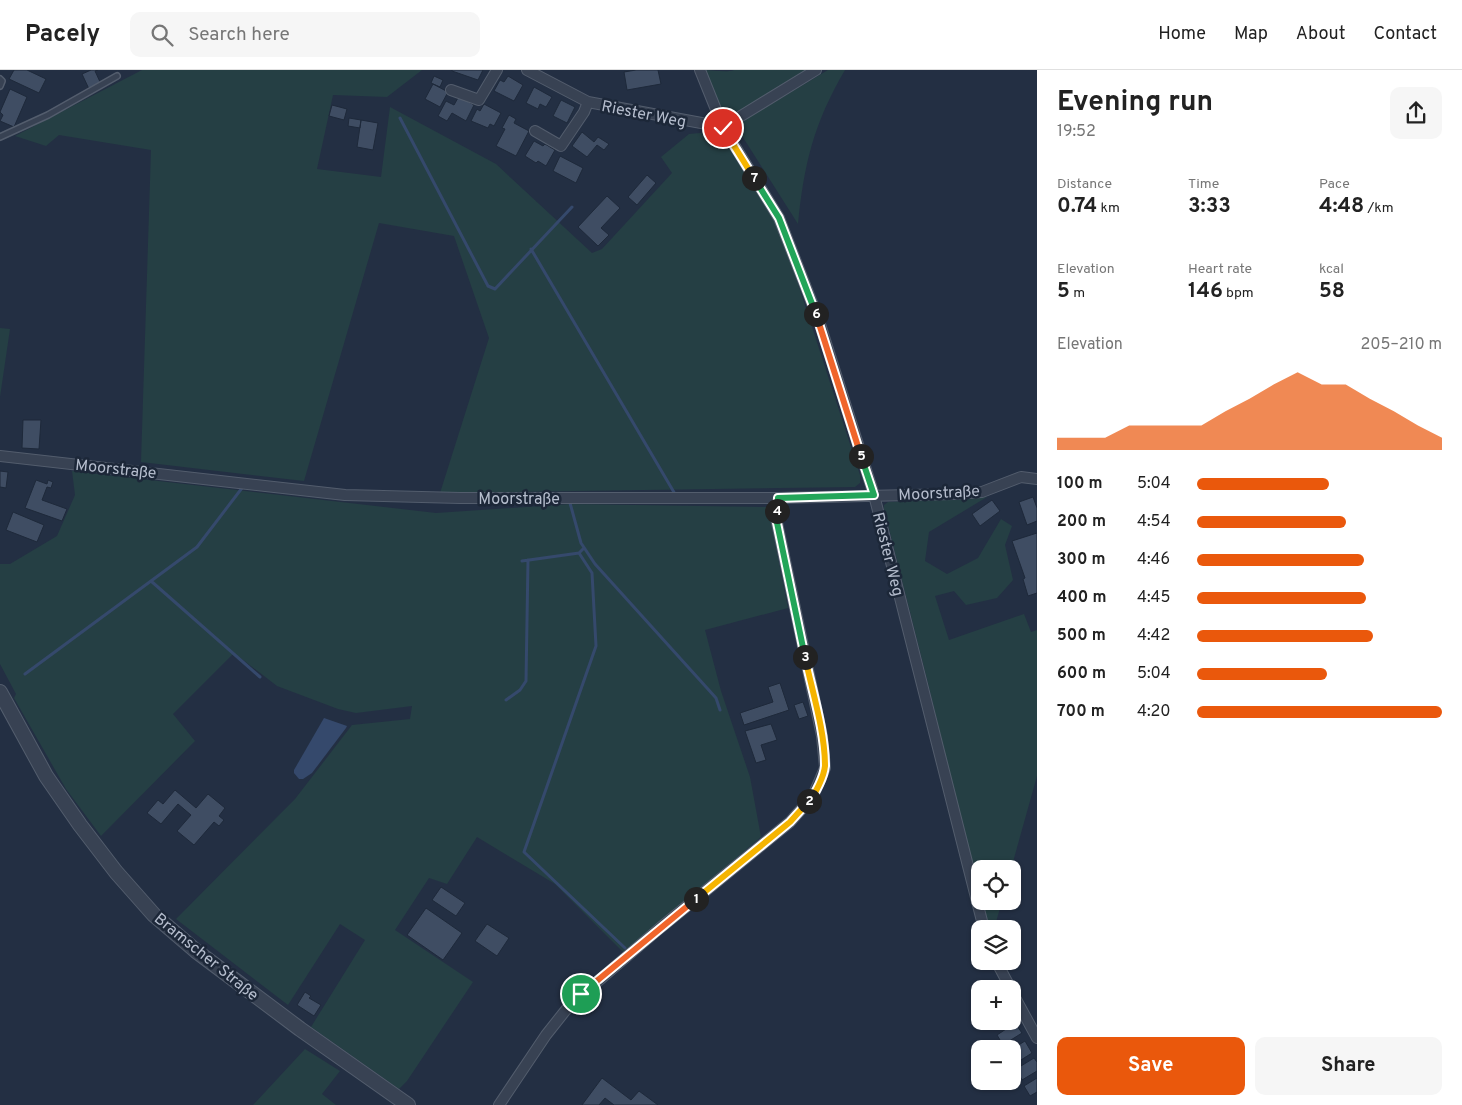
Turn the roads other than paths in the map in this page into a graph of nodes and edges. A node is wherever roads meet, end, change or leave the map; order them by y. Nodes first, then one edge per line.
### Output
1 (497, 70) edge
2 (527, 70) edge
3 (700, 70) edge
4 (816, 70) edge
5 (117, 76) dead end
6 (0, 79) edge
7 (0, 86) edge
8 (451, 90) dead end
9 (588, 102) junction
10 (723, 128) junction
11 (534, 131) dead end
12 (0, 137) edge
13 (0, 456) edge
14 (1037, 479) edge
15 (874, 495) junction
16 (778, 498) junction
17 (0, 692) edge
18 (982, 920) edge
19 (1021, 1007) edge
20 (1037, 1038) edge
21 (408, 1105) edge
22 (499, 1105) edge

1 - 8 street
2 - 9 street, Riester Weg
3 - 10 street
4 - 10 street
5 - 12 lane
6 - 7 lane
9 - 10 street, Riester Weg
9 - 11 street, Riester Weg
10 - 15 street, Riester Weg
13 - 16 street, Moorstraße
14 - 15 street, Moorstraße
15 - 16 street, Moorstraße
15 - 18 street, Riester Weg
16 - 22 street
17 - 21 street, Bramscher Straße
19 - 20 street

